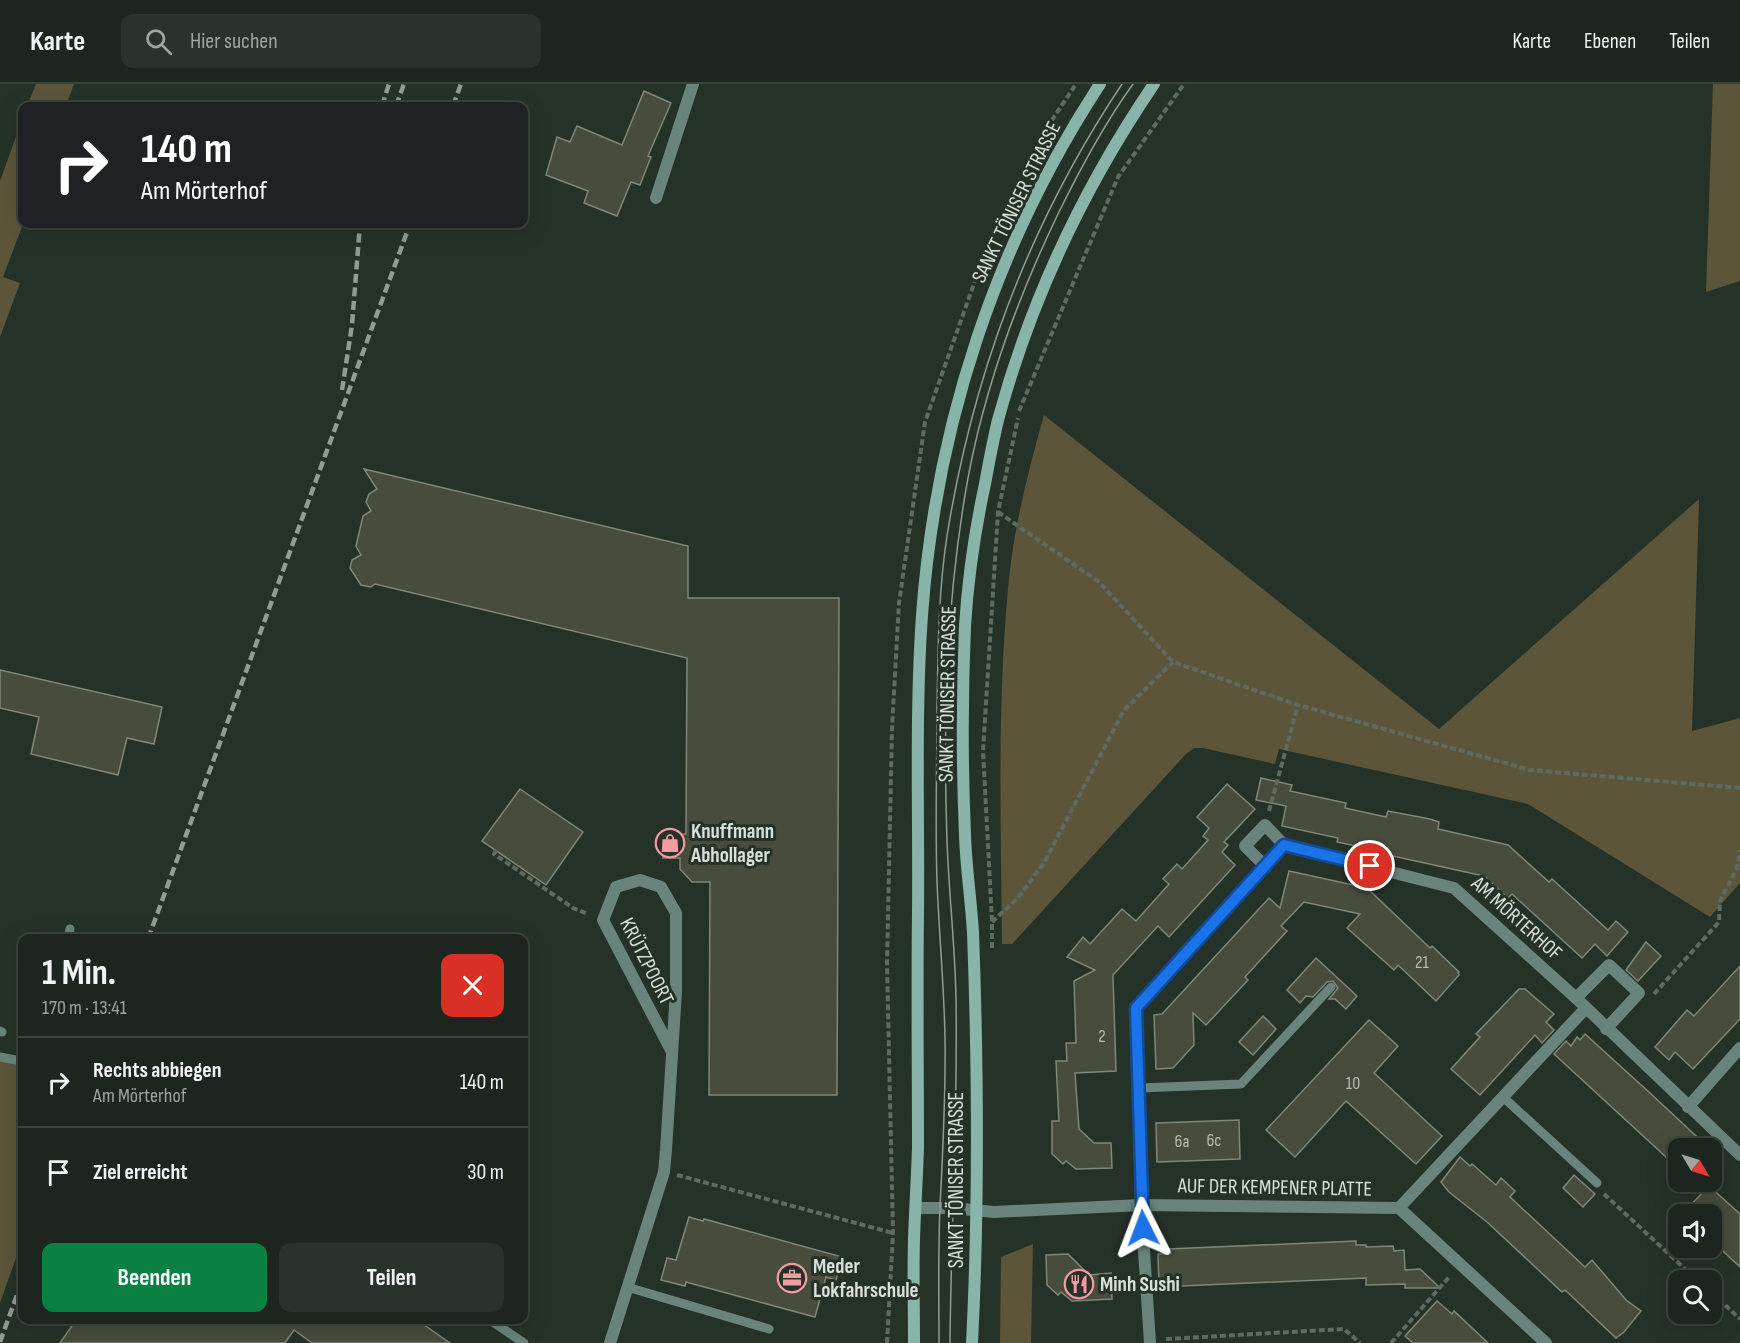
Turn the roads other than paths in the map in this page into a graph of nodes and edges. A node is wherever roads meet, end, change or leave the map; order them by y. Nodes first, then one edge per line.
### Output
1 (693, 84) edge
2 (1100, 84) edge
3 (1154, 84) edge
4 (656, 198) dead end
5 (1284, 845) junction
6 (1266, 867) junction
7 (1331, 987) dead end
8 (1576, 998) junction
9 (1586, 1008) junction
10 (1606, 1029) junction
11 (1740, 1048) edge
12 (671, 1050) junction
13 (0, 1057) edge
14 (18, 1060) edge
15 (1140, 1088) junction
16 (1503, 1097) junction
17 (1688, 1107) junction
18 (1740, 1155) edge
19 (1598, 1183) road end
20 (1141, 1205) junction
21 (916, 1208) junction
22 (1399, 1208) junction
23 (976, 1210) junction
24 (627, 1287) junction
25 (496, 1324) edge
26 (769, 1329) dead end
27 (1150, 1342) edge
28 (524, 1343) edge
29 (610, 1343) edge
30 (914, 1343) edge
31 (972, 1343) edge
32 (1546, 1343) edge

1 - 4 street
2 - 21 main road, SANKT TÖNISER STRASSE
3 - 23 main road, SANKT TÖNISER STRASSE
5 - 6 street
5 - 6 street
5 - 8 street, AM MÖRTERHOF
6 - 15 street
7 - 15 lane
8 - 9 street, AM MÖRTERHOF
8 - 10 street
9 - 10 street, AM MÖRTERHOF
9 - 16 street
10 - 17 street, AM MÖRTERHOF
11 - 17 street
12 - 12 street, KRÜTZPOORT
12 - 24 street, KRÜTZPOORT
13 - 14 lane
15 - 20 street
16 - 19 lane
16 - 22 street
17 - 18 street, AM MÖRTERHOF
20 - 22 street, AUF DER KEMPENER PLATTE
20 - 23 street, AUF DER KEMPENER PLATTE
20 - 27 street
21 - 23 street, AUF DER KEMPENER PLATTE
21 - 30 main road, SANKT TÖNISER STRASSE
22 - 32 street, AUF DER KEMPENER PLATTE
23 - 31 main road, SANKT TÖNISER STRASSE
24 - 26 lane
24 - 29 street, KRÜTZPOORT
25 - 28 lane

